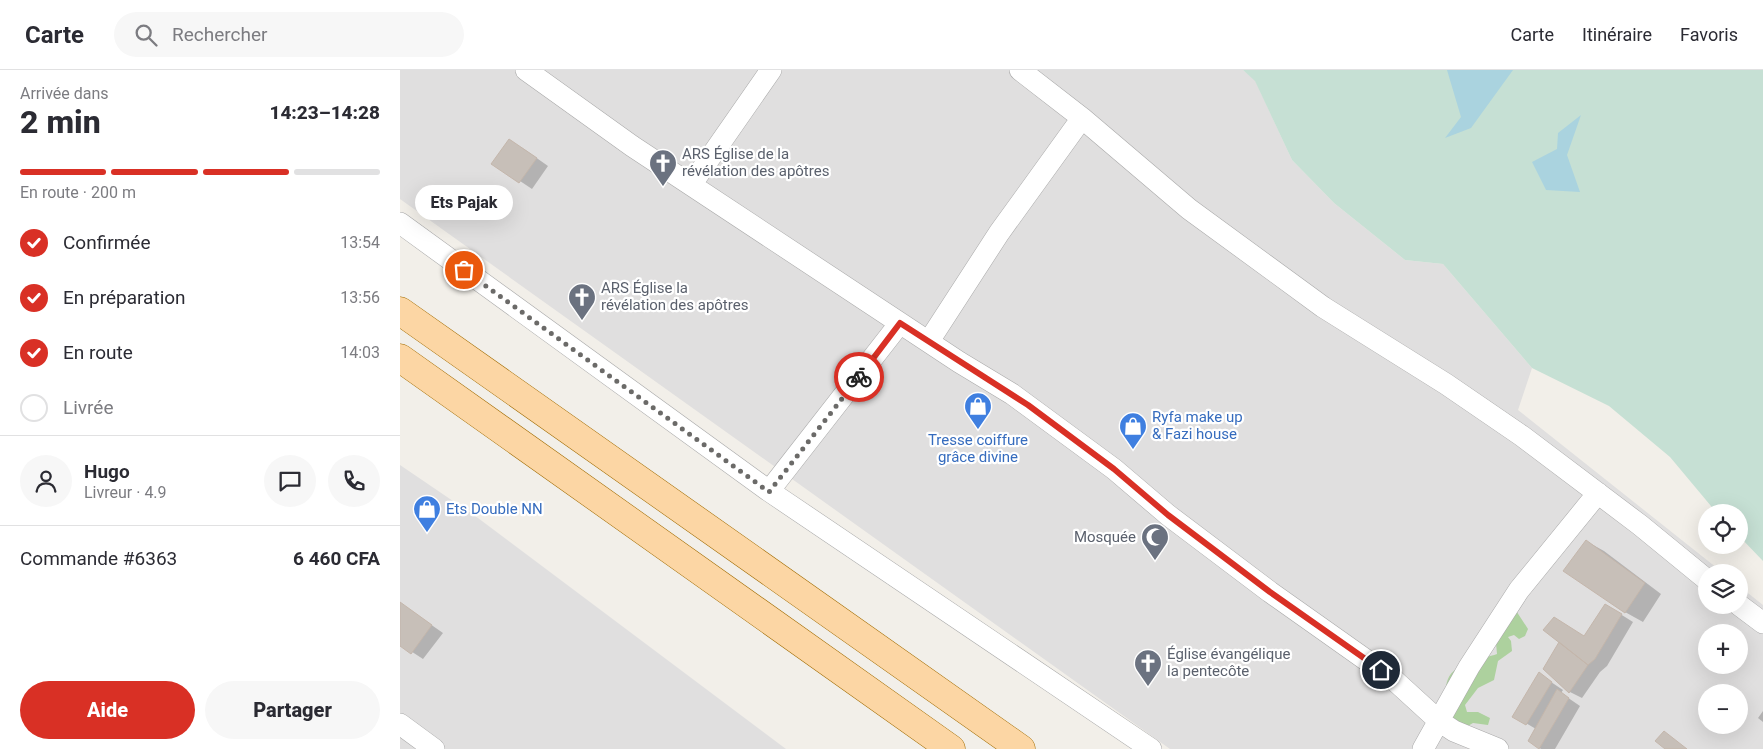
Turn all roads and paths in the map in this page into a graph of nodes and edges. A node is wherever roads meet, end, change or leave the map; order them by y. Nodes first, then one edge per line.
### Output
1 (526, 70) edge
2 (771, 70) edge
3 (1020, 70) edge
4 (1082, 118) junction
5 (691, 185) junction
6 (400, 223) edge
7 (400, 311) edge
8 (900, 323) junction
9 (929, 341) junction
10 (400, 358) edge
11 (769, 492) junction
12 (1598, 493) junction
13 (1698, 574) edge
14 (1748, 612) edge
15 (1763, 623) edge
16 (1439, 721) junction
17 (400, 724) edge
18 (434, 749) edge
19 (951, 749) edge
20 (1021, 749) edge
21 (1151, 749) edge
22 (1423, 749) edge
23 (1498, 749) edge

1 - 5 street
2 - 5 street
3 - 4 street
4 - 9 street
4 - 12 street
5 - 8 street
6 - 11 street
7 - 20 main road
8 - 9 street
8 - 11 street
9 - 16 street
10 - 19 main road
11 - 21 street
12 - 13 street
12 - 16 street
14 - 15 street
16 - 22 street
16 - 23 street
17 - 18 street

